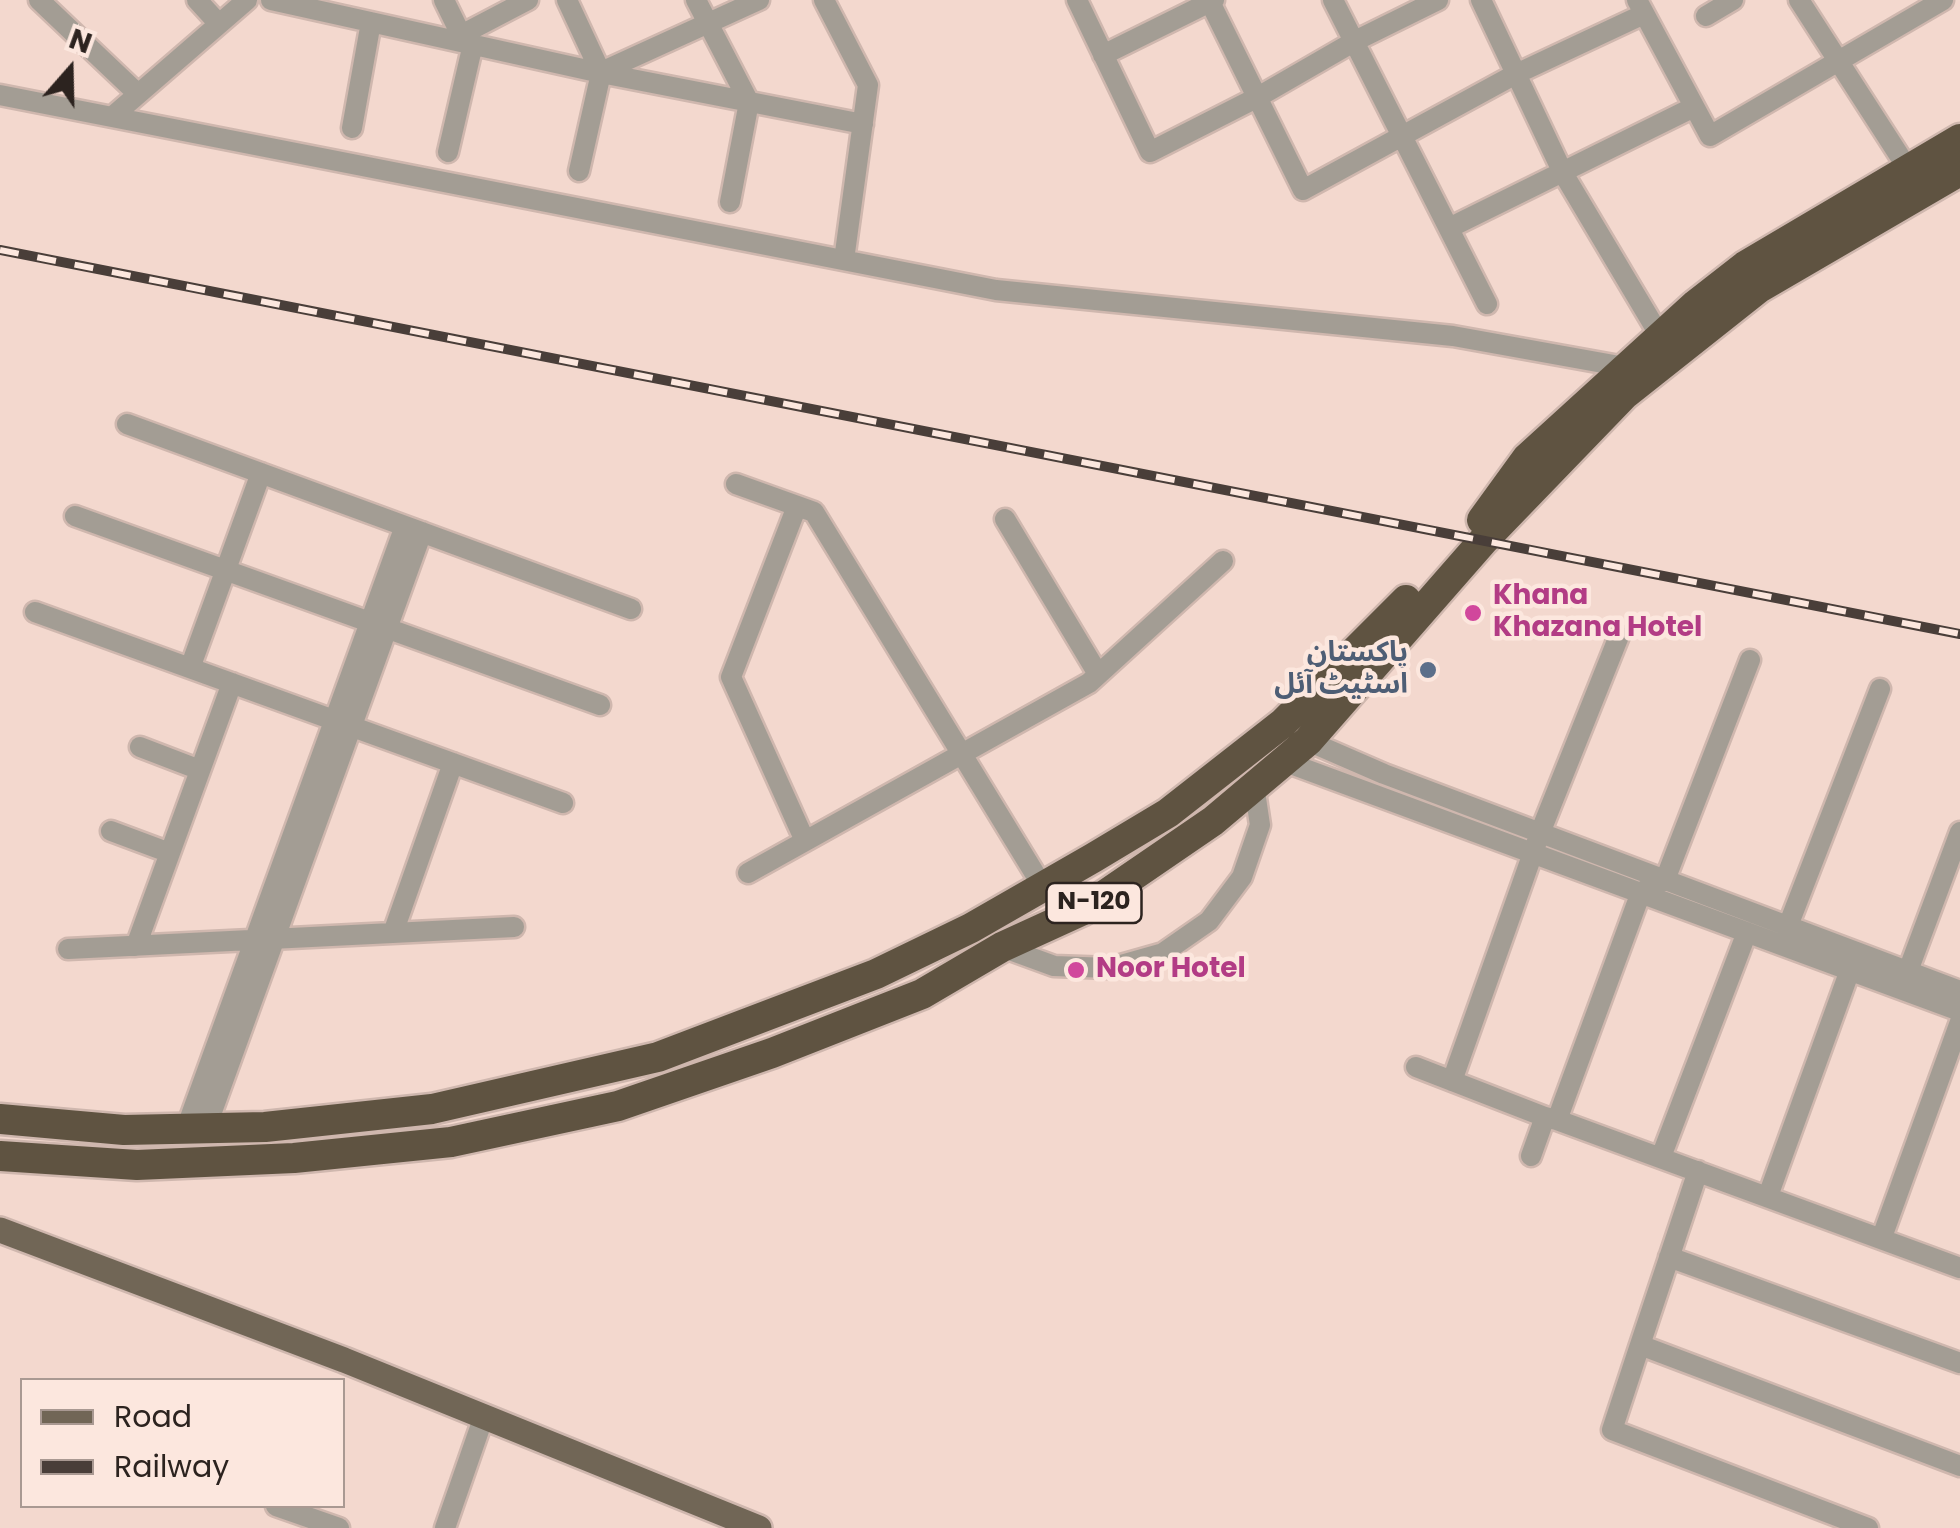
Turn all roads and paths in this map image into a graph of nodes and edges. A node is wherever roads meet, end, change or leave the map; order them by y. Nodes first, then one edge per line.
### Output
1 (39, 0) edge
2 (197, 0) edge
3 (246, 0) edge
4 (271, 0) edge
5 (444, 0) edge
6 (528, 0) edge
7 (567, 0) edge
8 (696, 0) edge
9 (758, 0) edge
10 (824, 0) edge
11 (1076, 0) edge
12 (1333, 0) edge
13 (1438, 0) edge
14 (1482, 0) edge
15 (1734, 0) edge
16 (1799, 0) edge
17 (1211, 1) edge
18 (1939, 1) edge
19 (1641, 7) edge
20 (1706, 16) dead end
21 (371, 22) junction
22 (219, 24) junction
23 (708, 24) junction
24 (466, 41) junction
25 (1354, 41) junction
26 (1103, 55) junction
27 (1838, 61) junction
28 (601, 72) junction
29 (1514, 75) junction
30 (0, 94) edge
31 (138, 94) junction
32 (1258, 96) junction
33 (748, 102) junction
34 (1694, 108) junction
35 (113, 116) junction
36 (863, 124) junction
37 (352, 128) dead end
38 (1402, 134) junction
39 (1960, 139) edge
40 (448, 152) dead end
41 (1908, 169) junction
42 (1960, 170) edge
43 (579, 171) dead end
44 (1562, 173) junction
45 (730, 202) dead end
46 (1449, 228) junction
47 (844, 260) junction
48 (1487, 304) dead end
49 (1660, 336) junction
50 (1625, 366) junction
51 (127, 424) dead end
52 (261, 473) junction
53 (736, 484) dead end
54 (797, 506) junction
55 (75, 516) dead end
56 (1005, 519) dead end
57 (413, 529) junction
58 (1223, 561) dead end
59 (225, 570) junction
60 (631, 608) dead end
61 (35, 612) dead end
62 (378, 625) junction
63 (1619, 636) dead end
64 (1750, 660) dead end
65 (190, 668) junction
66 (1098, 674) junction
67 (232, 683) junction
68 (1880, 689) dead end
69 (600, 705) dead end
70 (343, 723) junction
71 (1308, 741) junction
72 (140, 747) dead end
73 (961, 754) junction
74 (1283, 761) junction
75 (452, 763) junction
76 (200, 770) junction
77 (1254, 785) junction
78 (562, 803) dead end
79 (111, 832) dead end
80 (1960, 832) edge
81 (805, 841) junction
82 (1536, 842) junction
83 (170, 853) junction
84 (748, 872) dead end
85 (1665, 880) junction
86 (1043, 887) junction
87 (1641, 892) junction
88 (1788, 926) junction
89 (514, 927) dead end
90 (1747, 932) junction
91 (392, 933) junction
92 (264, 939) junction
93 (136, 946) junction
94 (1002, 948) junction
95 (68, 949) dead end
96 (1850, 970) junction
97 (1908, 971) junction
98 (1960, 991) edge
99 (1960, 1011) edge
100 (1960, 1022) edge
101 (1416, 1067) dead end
102 (1452, 1081) junction
103 (1551, 1118) junction
104 (0, 1119) edge
105 (196, 1128) junction
106 (0, 1156) edge
107 (1531, 1156) dead end
108 (1661, 1157) junction
109 (1698, 1171) junction
110 (1768, 1196) junction
111 (0, 1230) edge
112 (1882, 1237) junction
113 (1669, 1257) junction
114 (1960, 1268) edge
115 (1640, 1345) junction
116 (1960, 1363) edge
117 (484, 1416) junction
118 (1960, 1466) edge
119 (285, 1515) edge
120 (339, 1528) edge
121 (445, 1528) edge
122 (759, 1528) edge
123 (1868, 1528) edge

1 - 31 street
2 - 22 street
3 - 22 street
4 - 21 street
5 - 24 street
6 - 24 street
7 - 28 street
8 - 23 street
9 - 23 street
10 - 36 street
11 - 26 street
12 - 25 street
13 - 25 street
14 - 29 street
15 - 20 street
16 - 27 street
17 - 26 street
17 - 32 street
18 - 27 street
19 - 29 street
19 - 34 street
21 - 24 street
21 - 37 street
22 - 31 street
23 - 28 street
23 - 33 street
24 - 28 street
24 - 40 street
25 - 32 street
25 - 38 street
26 - 32 street
27 - 34 street
27 - 41 street
28 - 33 street
28 - 43 street
29 - 38 street
29 - 44 street
30 - 35 street
31 - 35 street
32 - 38 street
33 - 36 street
33 - 45 street
34 - 44 street
35 - 47 street
36 - 47 street
38 - 46 street
39 - 41 highway, N-120
41 - 49 highway, N-120
42 - 71 highway, N-120
44 - 46 street
44 - 49 street
46 - 48 street
47 - 50 street
49 - 50 highway, N-120
50 - 86 highway, N-120
51 - 52 street
52 - 57 street
52 - 59 street
53 - 54 street
54 - 73 street
54 - 81 street
55 - 59 street
56 - 66 street
57 - 60 street
57 - 62 street
58 - 66 street
59 - 62 street
59 - 65 street
61 - 65 street
62 - 69 street
62 - 70 street
63 - 82 street
64 - 85 street
65 - 67 street
66 - 73 street
67 - 70 street
67 - 76 street
68 - 88 street
70 - 75 street
70 - 92 street
71 - 74 highway, N-120
71 - 82 street
72 - 76 street
73 - 81 street
73 - 86 street
74 - 77 highway, N-120
74 - 82 street
75 - 78 street
75 - 91 street
76 - 83 street
77 - 94 highway, N-120
77 - 94 street
79 - 83 street
80 - 97 street
81 - 84 street
82 - 85 street
82 - 87 street
82 - 102 street
83 - 93 street
85 - 87 street
85 - 88 street
86 - 105 highway, N-120
87 - 90 street
87 - 103 street
88 - 97 street
89 - 91 street
90 - 96 street
90 - 108 street
91 - 92 street
92 - 93 street
92 - 105 street
93 - 95 street
94 - 106 highway, N-120
96 - 99 street
96 - 110 street
97 - 98 street
100 - 112 street
101 - 102 street
102 - 103 street
103 - 107 street
103 - 108 street
104 - 105 highway, N-120
108 - 109 street
109 - 110 street
109 - 113 street
110 - 112 street
111 - 117 main road
112 - 114 street
113 - 115 street
113 - 116 street
115 - 118 street
115 - 123 street
117 - 121 street
117 - 122 main road
119 - 120 street

